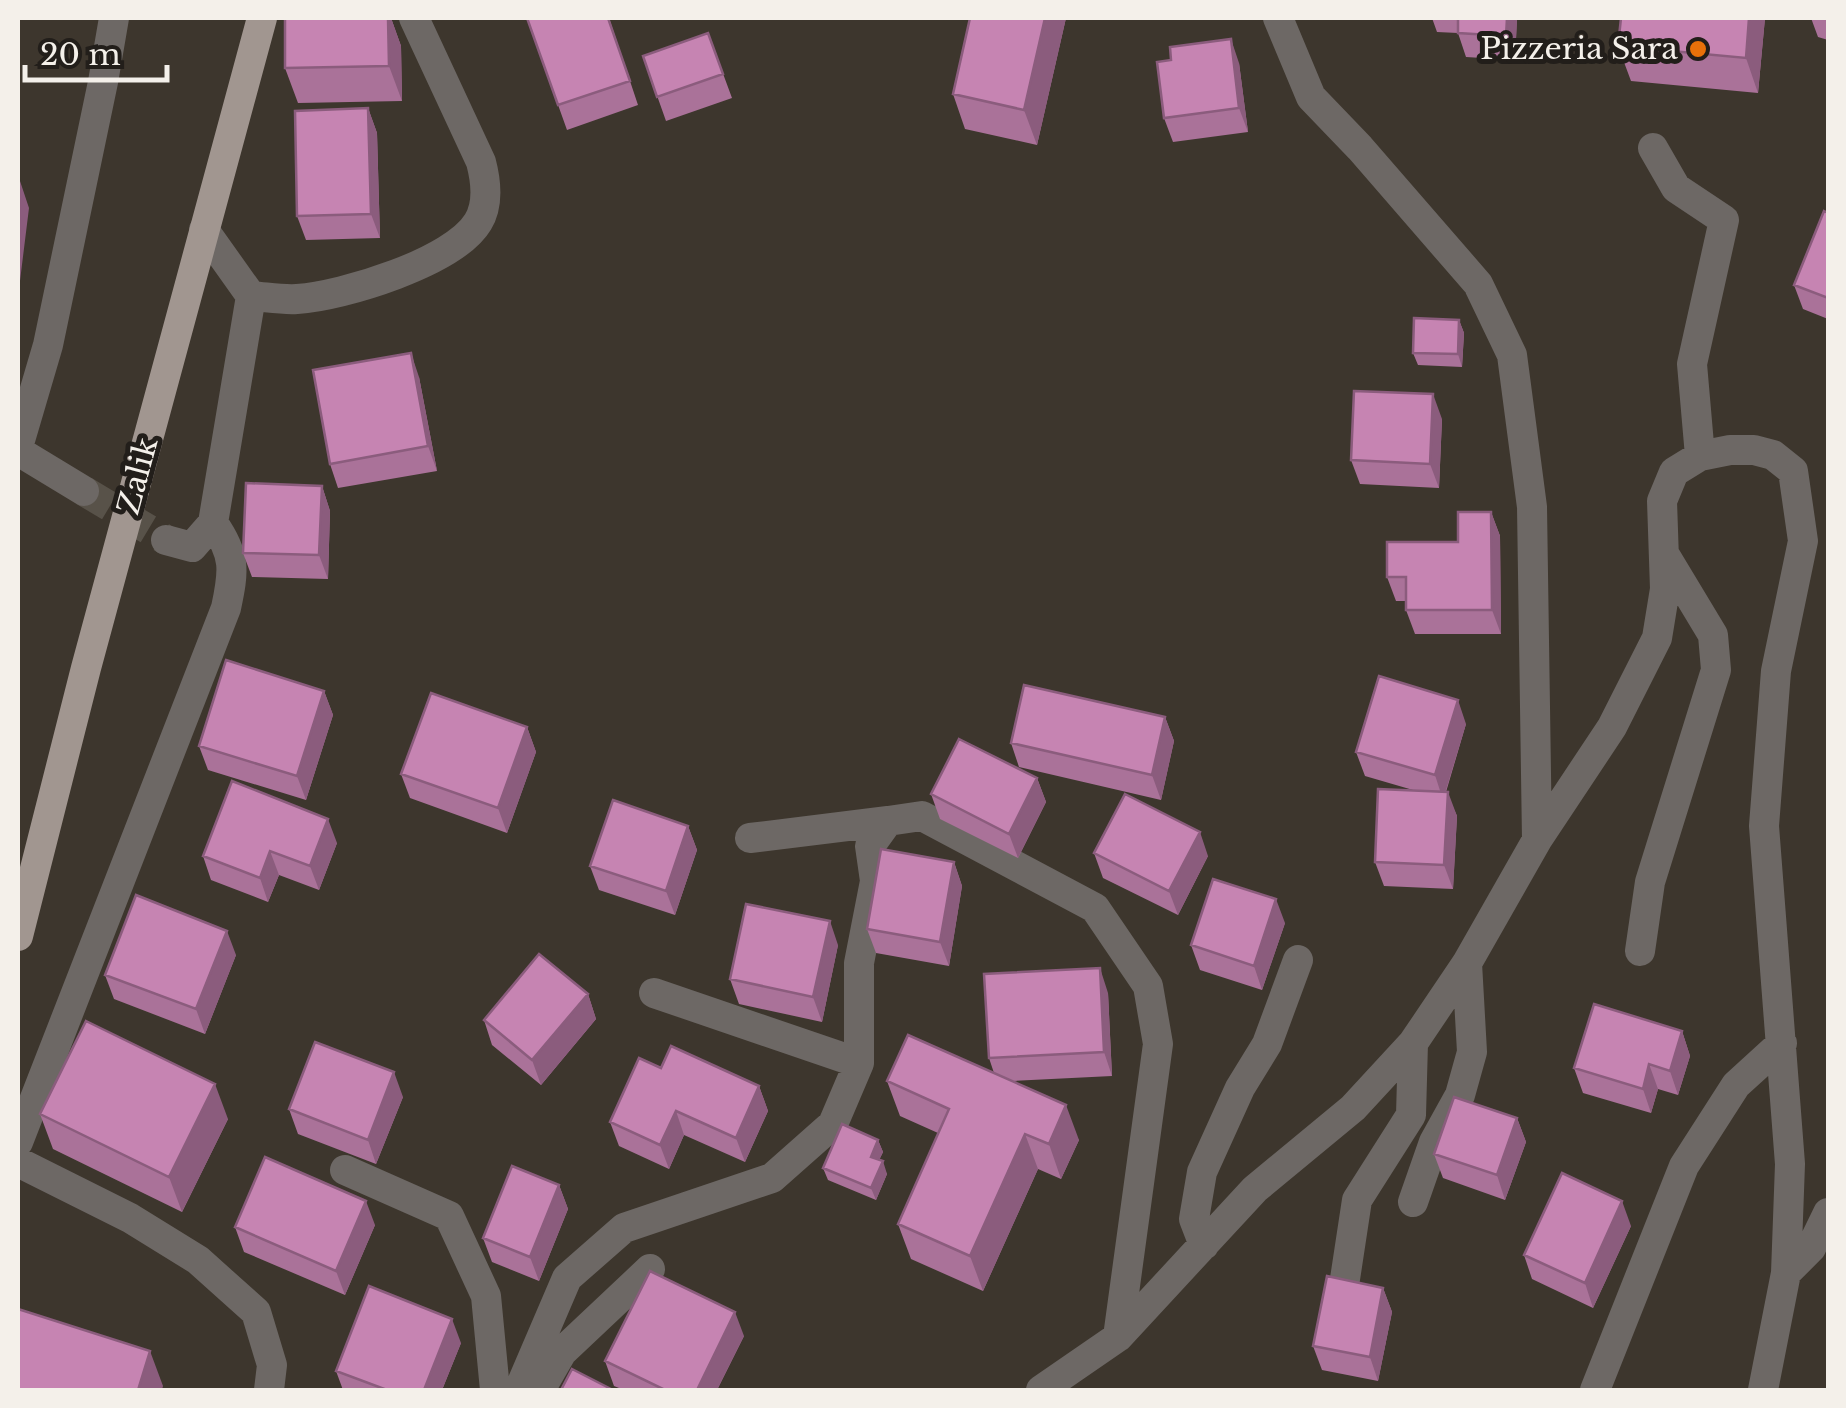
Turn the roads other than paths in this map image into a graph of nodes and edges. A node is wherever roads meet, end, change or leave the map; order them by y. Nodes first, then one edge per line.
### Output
1 (114, 18) edge
2 (262, 18) edge
3 (414, 18) edge
4 (1278, 18) edge
5 (1653, 148) dead end
6 (204, 230) junction
7 (251, 296) junction
8 (18, 449) edge
9 (1700, 456) junction
10 (84, 491) tunnel mouth
11 (213, 523) junction
12 (166, 540) tunnel mouth
13 (1664, 554) junction
14 (888, 821) junction
15 (750, 838) dead end
16 (1536, 840) junction
17 (18, 936) edge
18 (1640, 951) dead end
19 (1298, 960) dead end
20 (1467, 964) junction
21 (654, 992) dead end
22 (1413, 1043) junction
23 (1782, 1043) junction
24 (859, 1063) junction
25 (18, 1142) edge
26 (18, 1162) edge
27 (345, 1170) dead end
28 (1413, 1202) dead end
29 (1828, 1213) edge
30 (1204, 1244) junction
31 (650, 1269) edge
32 (1786, 1273) junction
33 (1345, 1279) edge
34 (1118, 1338) junction
35 (269, 1390) edge
36 (495, 1390) edge
37 (519, 1390) edge
38 (540, 1390) edge
39 (1040, 1390) edge
40 (1595, 1390) edge
41 (1763, 1390) edge

1 - 8 street
2 - 6 main road, Zalik
3 - 7 street
4 - 16 street
5 - 9 street
6 - 7 street
6 - 17 main road, Zalik
7 - 11 street
8 - 10 street
9 - 13 street
9 - 23 street
11 - 12 street
11 - 25 street
13 - 16 street
13 - 18 street
14 - 15 street
14 - 24 street
14 - 34 street
16 - 20 street
19 - 30 street
20 - 22 street
20 - 28 street
21 - 24 street
22 - 30 street
22 - 33 street
23 - 32 street
23 - 40 street
24 - 37 street
26 - 35 street
27 - 36 street
29 - 32 street
30 - 34 street
31 - 38 street
32 - 41 street
34 - 39 street

